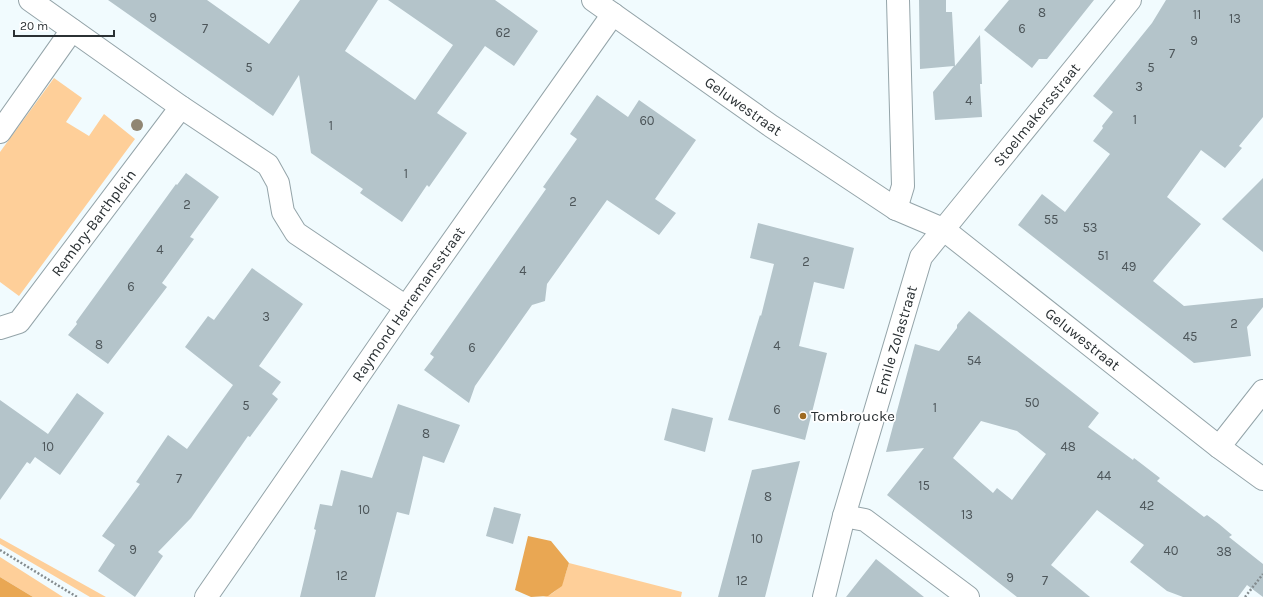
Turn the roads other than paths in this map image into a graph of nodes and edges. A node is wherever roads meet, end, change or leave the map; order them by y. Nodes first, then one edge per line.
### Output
1 (30, 0) edge
2 (593, 0) edge
3 (898, 0) edge
4 (1130, 0) edge
5 (613, 14) junction
6 (72, 30) junction
7 (181, 107) junction
8 (0, 132) edge
9 (896, 209) junction
10 (943, 229) junction
11 (406, 308) junction
12 (0, 328) edge
13 (1263, 391) edge
14 (1219, 447) junction
15 (1263, 479) edge
16 (844, 516) junction
17 (206, 597) edge
18 (824, 597) edge
19 (968, 597) edge

1 - 6 street
2 - 5 street, Geluwestraat
3 - 9 street
4 - 10 street, Stoelmakersstraat
5 - 9 street, Geluwestraat
5 - 11 street, Raymond Herremansstraat
6 - 7 street
6 - 8 street
7 - 11 street
7 - 12 street, Rembry-Barthplein
9 - 10 street, Geluwestraat
10 - 14 street, Geluwestraat
10 - 16 street, Emile Zolastraat
11 - 17 street, Raymond Herremansstraat
13 - 14 street
14 - 15 street, Geluwestraat
16 - 18 street, Emile Zolastraat
16 - 19 street

